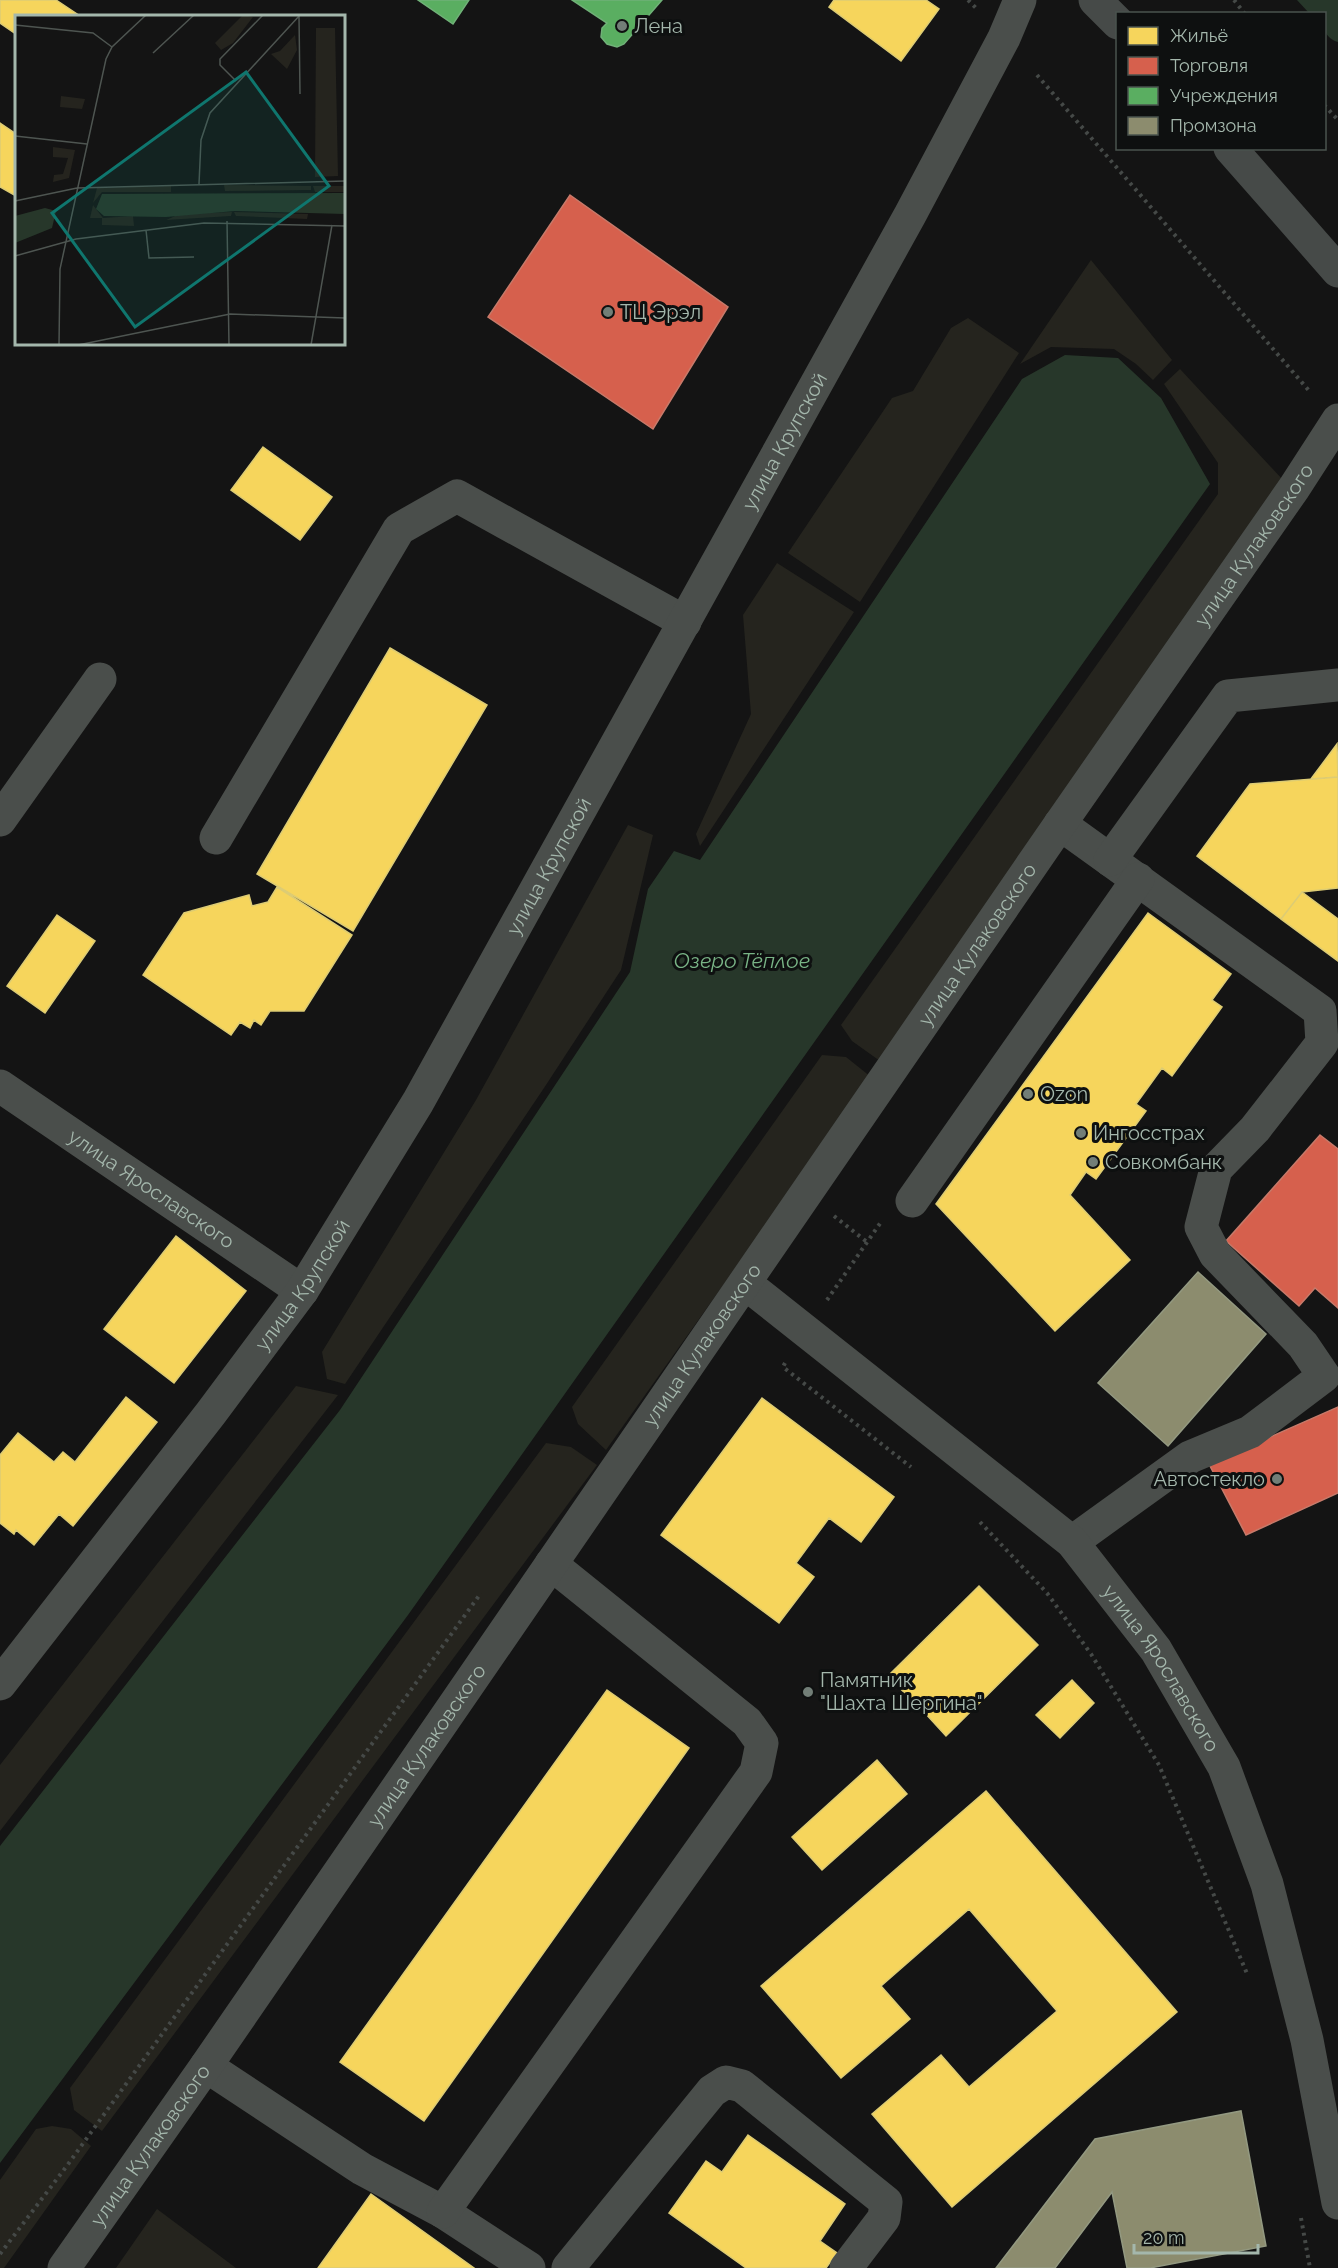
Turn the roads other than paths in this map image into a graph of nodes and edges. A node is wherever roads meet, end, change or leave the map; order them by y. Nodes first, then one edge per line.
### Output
1 (1020, 0) edge
2 (1095, 0) edge
3 (1116, 21) edge
4 (1232, 150) edge
5 (1338, 271) edge
6 (1338, 420) edge
7 (685, 622) junction
8 (100, 679) dead end
9 (1338, 685) edge
10 (0, 820) edge
11 (1060, 824) junction
12 (216, 838) dead end
13 (1110, 860) junction
14 (1138, 879) junction
15 (1330, 1031) edge
16 (0, 1086) edge
17 (912, 1201) road end
18 (746, 1283) junction
19 (302, 1291) junction
20 (1072, 1542) junction
21 (551, 1564) junction
22 (0, 1684) edge
23 (206, 2066) junction
24 (1332, 2135) edge
25 (1338, 2203) edge
26 (443, 2212) junction
27 (64, 2268) edge
28 (529, 2268) edge
29 (568, 2268) edge
30 (846, 2268) edge

1 - 7 street, улица Крупской
2 - 3 main road
4 - 5 main road
6 - 11 street, улица Кулаковского
7 - 12 street
7 - 19 street, улица Крупской
8 - 10 street
9 - 13 street
11 - 13 street
11 - 18 street, улица Кулаковского
13 - 14 street
14 - 15 street
14 - 17 street
15 - 20 street
16 - 19 street, улица Ярославского
18 - 20 street, улица Ярославского
18 - 21 street, улица Кулаковского
19 - 22 street, улица Крупской
20 - 24 street, улица Ярославского
21 - 23 street, улица Кулаковского
21 - 26 street
23 - 26 street
23 - 27 street, улица Кулаковского
24 - 25 street, улица Ярославского
26 - 28 street
29 - 30 street

